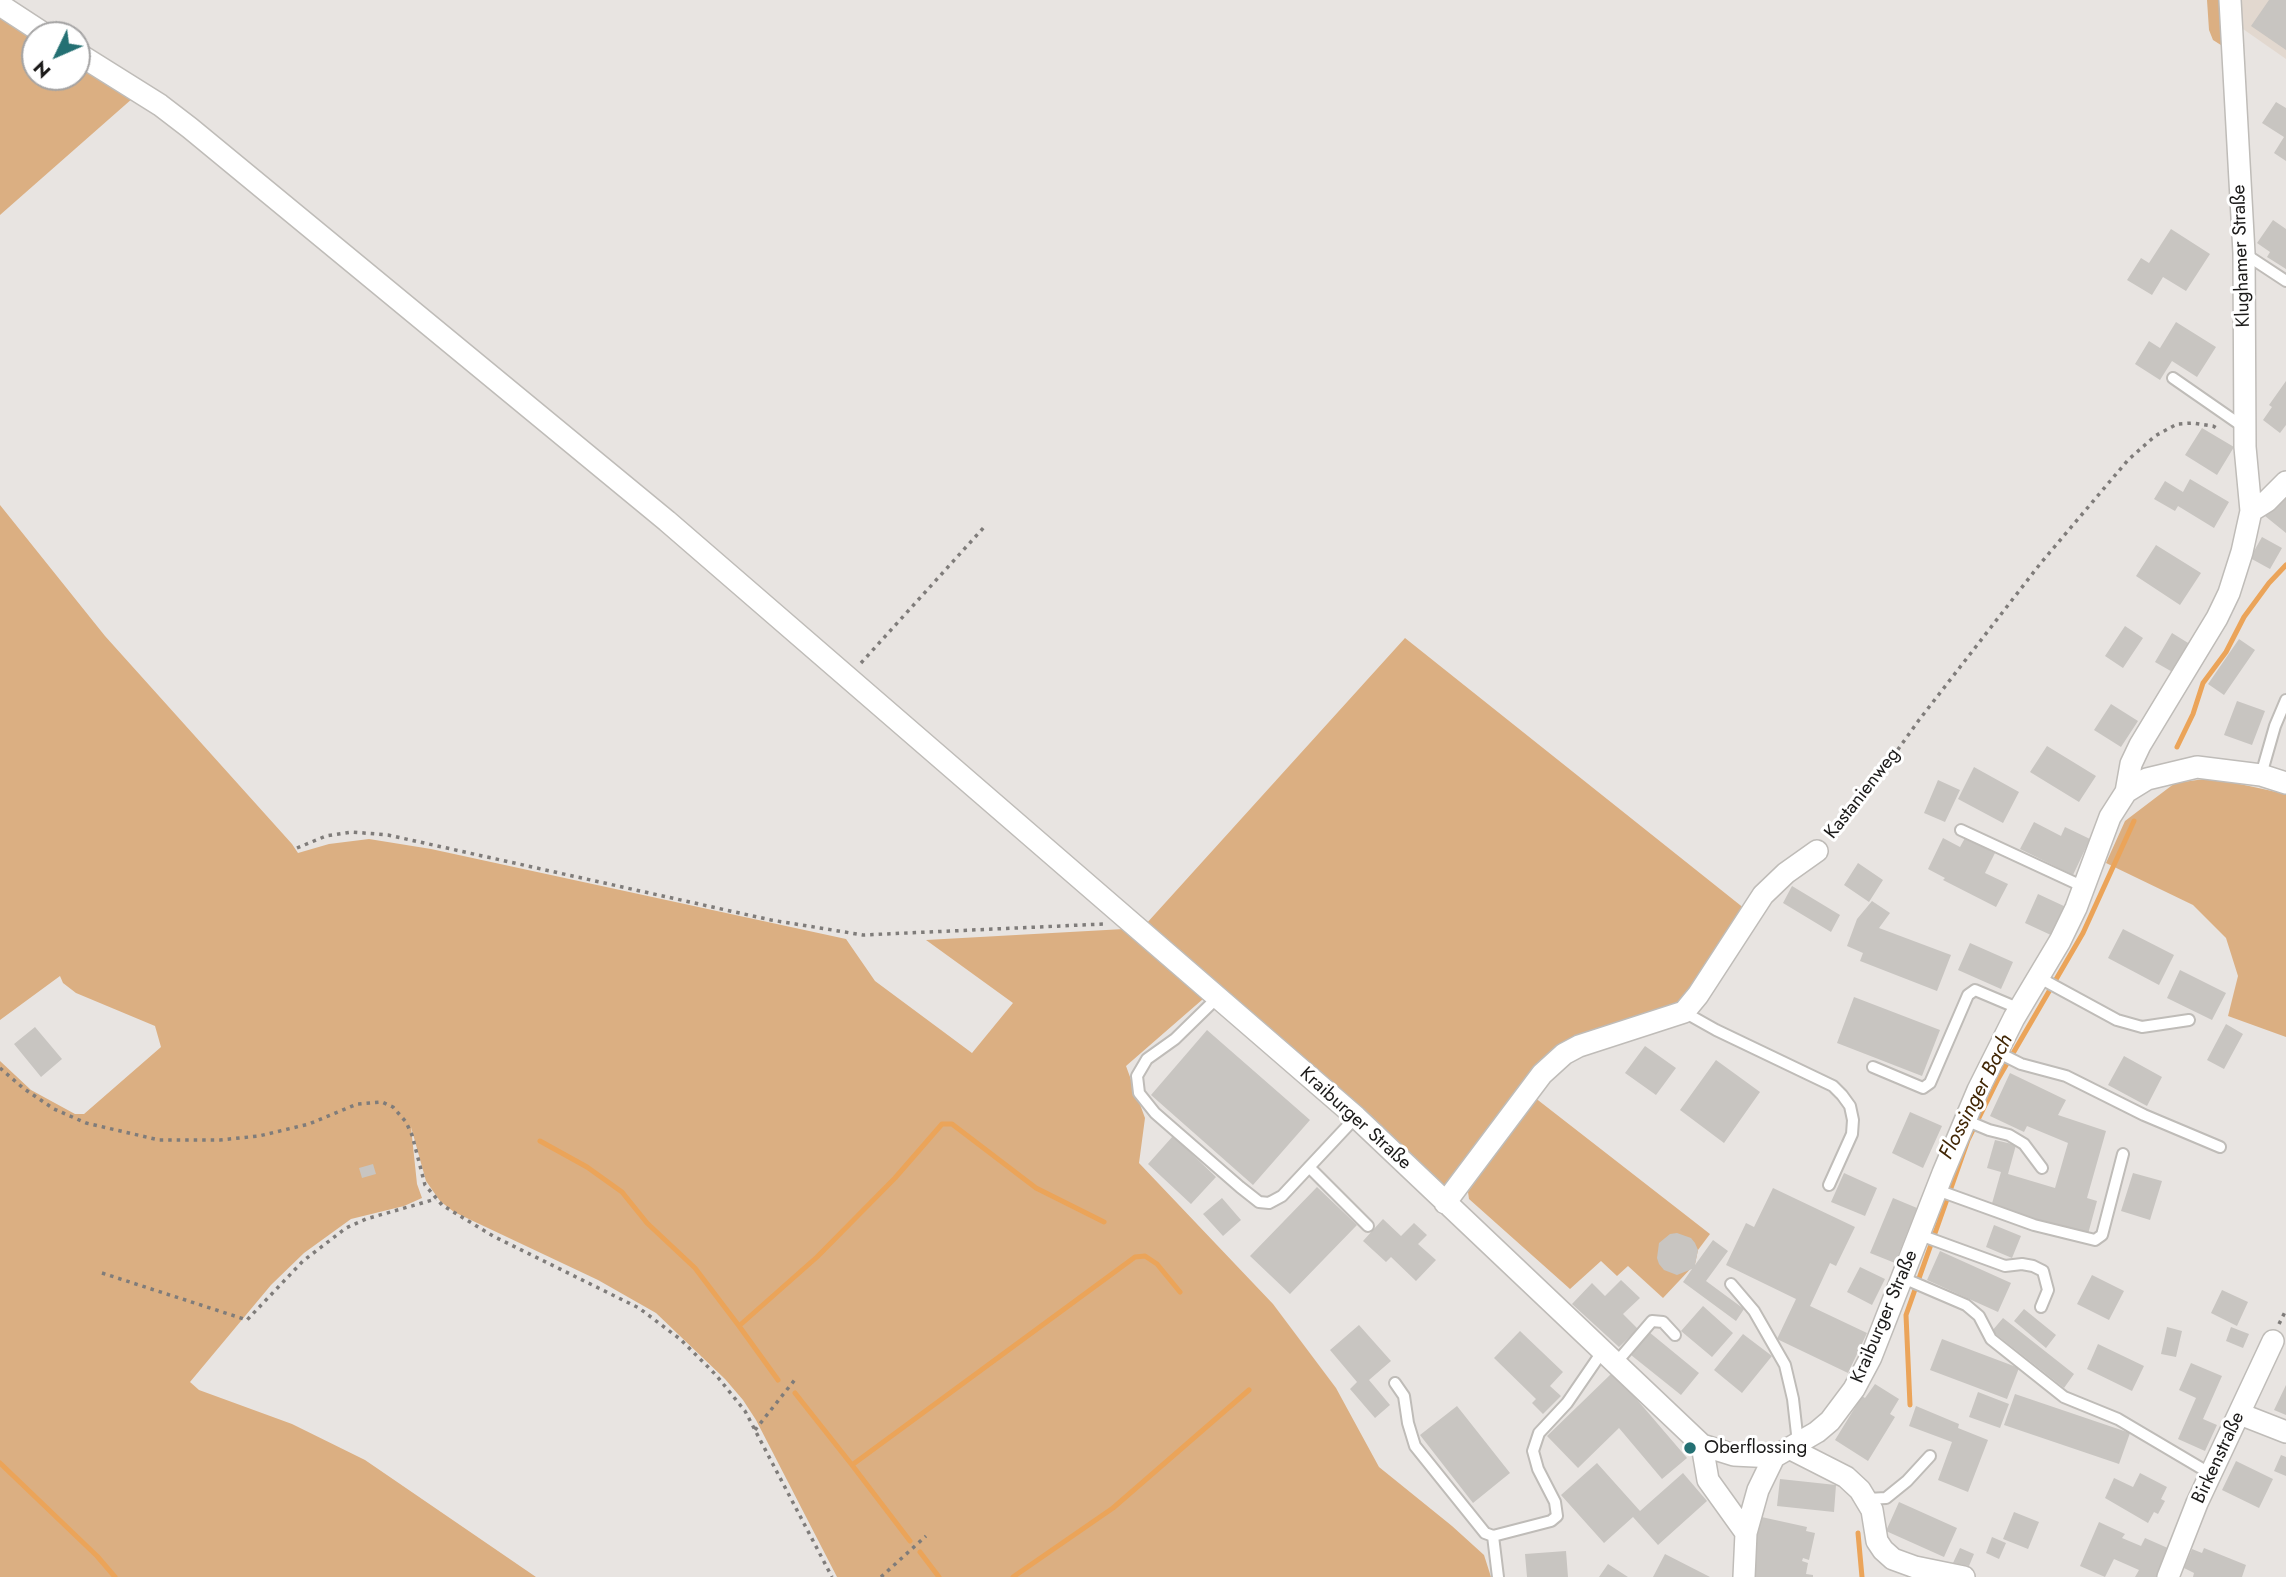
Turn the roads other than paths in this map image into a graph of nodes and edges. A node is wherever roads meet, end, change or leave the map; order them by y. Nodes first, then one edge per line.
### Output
1 (2230, 0) edge
2 (0, 5) edge
3 (25, 21) edge
4 (91, 62) edge
5 (2244, 253) junction
6 (2286, 281) edge
7 (2173, 378) dead end
8 (2245, 437) junction
9 (2286, 482) edge
10 (2251, 511) junction
11 (2286, 700) edge
12 (2261, 775) junction
13 (2286, 783) edge
14 (2126, 792) junction
15 (1961, 830) dead end
16 (1817, 851) road end
17 (2084, 887) junction
18 (2041, 979) junction
19 (1218, 997) junction
20 (2020, 1009) junction
21 (1684, 1012) junction
22 (2189, 1020) dead end
23 (1999, 1053) junction
24 (1873, 1067) dead end
25 (1356, 1117) junction
26 (1967, 1121) junction
27 (2220, 1147) dead end
28 (2123, 1154) dead end
29 (1309, 1167) junction
30 (2042, 1168) dead end
31 (1829, 1185) dead end
32 (1940, 1191) junction
33 (1445, 1203) junction
34 (1368, 1226) dead end
35 (1922, 1236) junction
36 (1906, 1279) junction
37 (1731, 1284) dead end
38 (2041, 1307) dead end
39 (1675, 1335) dead end
40 (2273, 1341) dead end
41 (1608, 1358) junction
42 (1395, 1383) dead end
43 (2240, 1414) junction
44 (2286, 1432) edge
45 (1702, 1445) junction
46 (1787, 1449) junction
47 (1930, 1456) dead end
48 (2211, 1474) junction
49 (1867, 1499) junction
50 (1746, 1533) junction
51 (1493, 1536) junction
52 (1498, 1577) edge
53 (1744, 1577) edge
54 (1964, 1577) edge
55 (2168, 1577) edge

1 - 5 street, Klughamer Straße
2 - 3 street
4 - 19 street, Kraiburger Straße
5 - 6 lane
5 - 8 street, Klughamer Straße
7 - 8 lane
8 - 10 street, Klughamer Straße
9 - 10 street
10 - 14 street, Klughamer Straße
11 - 12 lane
12 - 13 street
12 - 14 street
14 - 17 street, Kraiburger Straße
15 - 17 lane
16 - 21 street, Kastanienweg
17 - 18 street, Kraiburger Straße
18 - 20 street, Kraiburger Straße
18 - 22 lane
19 - 25 street, Kraiburger Straße
19 - 29 lane
20 - 23 street, Kraiburger Straße
20 - 24 lane
21 - 31 lane
21 - 33 street
23 - 26 street, Kraiburger Straße
23 - 27 lane
25 - 29 lane
25 - 33 street, Kraiburger Straße
26 - 30 lane
26 - 32 street, Kraiburger Straße
28 - 32 lane
29 - 34 lane
32 - 35 street, Kraiburger Straße
33 - 41 street, Kraiburger Straße
35 - 36 street, Kraiburger Straße
35 - 38 lane
36 - 46 street, Kraiburger Straße
36 - 48 lane
37 - 46 lane
39 - 41 lane
40 - 43 street, Birkenstraße
41 - 45 street, Kraiburger Straße
41 - 51 lane
42 - 51 lane
43 - 44 street
43 - 48 street, Birkenstraße
45 - 46 street, Kraiburger Straße
45 - 50 street
46 - 49 street
46 - 50 street
47 - 49 lane
48 - 55 street, Birkenstraße
49 - 54 street
50 - 53 street
51 - 52 lane

